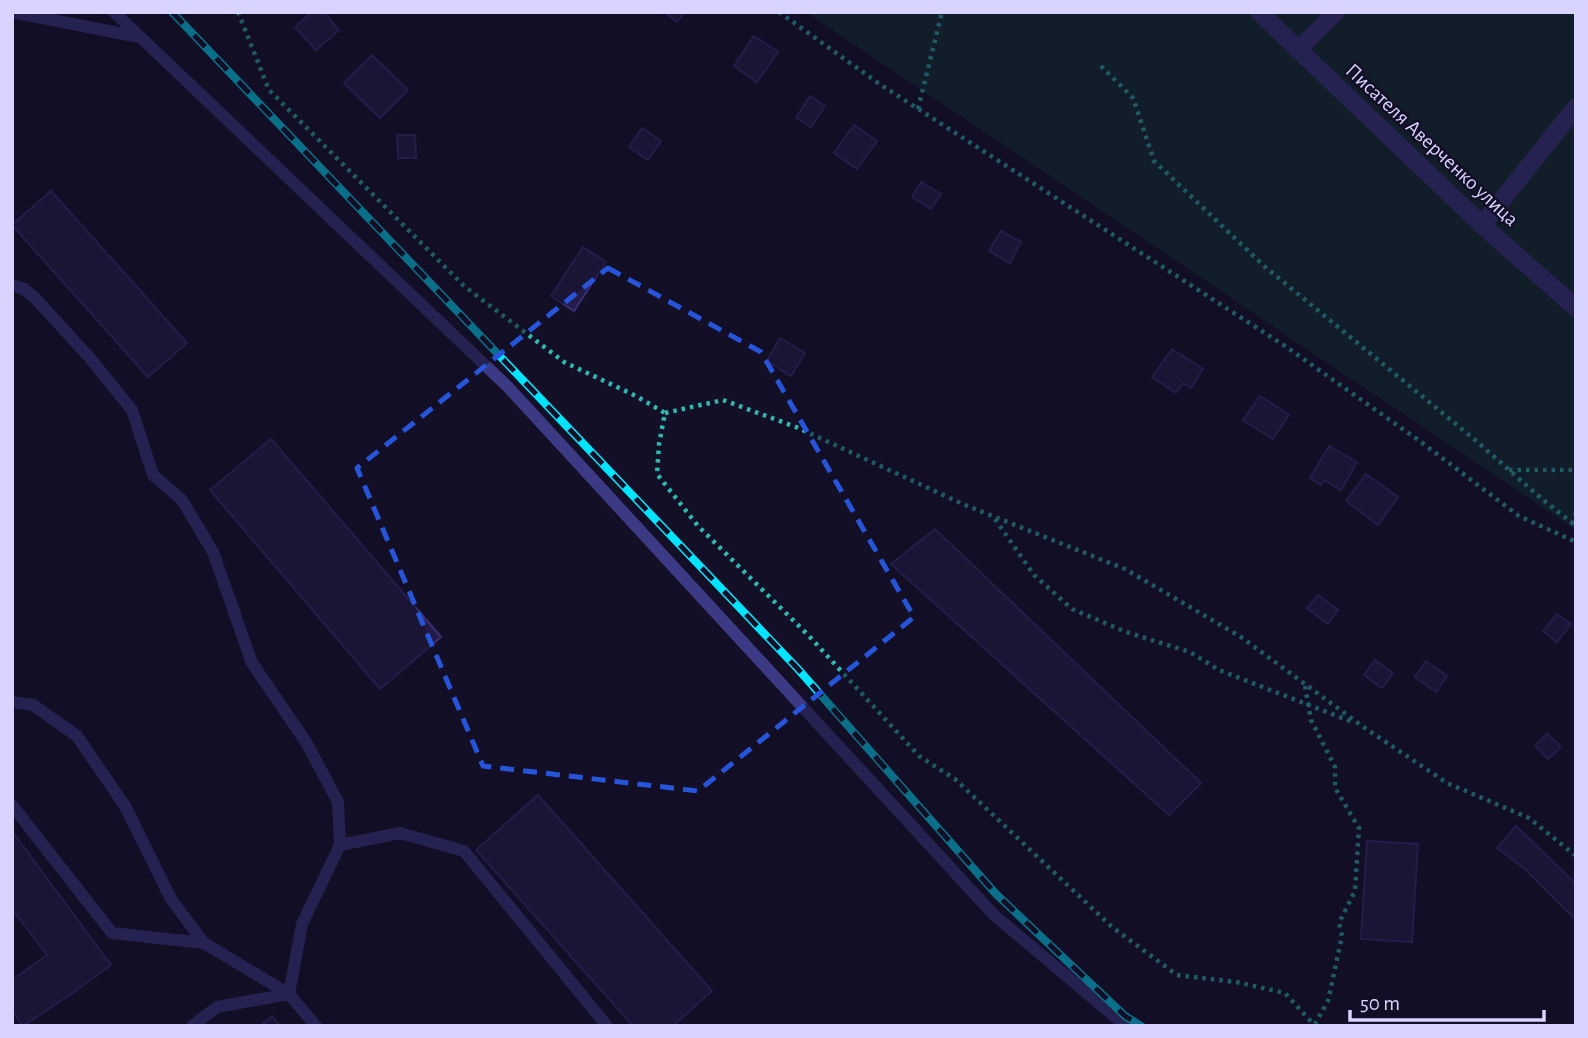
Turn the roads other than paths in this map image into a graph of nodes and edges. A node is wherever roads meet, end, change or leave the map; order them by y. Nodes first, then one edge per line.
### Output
1 (12, 12) edge
2 (114, 12) edge
3 (1259, 12) edge
4 (1336, 12) edge
5 (141, 38) junction
6 (1298, 50) junction
7 (1576, 107) edge
8 (1482, 225) junction
9 (12, 285) edge
10 (1576, 308) edge
11 (12, 702) edge
12 (12, 805) edge
13 (340, 845) junction
14 (204, 943) junction
15 (289, 994) junction
16 (192, 1026) edge
17 (316, 1026) edge
18 (607, 1026) edge
19 (1126, 1026) edge

1 - 5 lane
2 - 5 lane
3 - 6 street, Писателя Аверченко улица
4 - 6 street
5 - 19 lane
6 - 8 street, Писателя Аверченко улица
7 - 8 street
8 - 10 street, Писателя Аверченко улица
9 - 13 lane
11 - 14 lane
12 - 14 lane
13 - 15 lane
13 - 18 lane
14 - 15 lane
15 - 16 lane
15 - 17 lane

